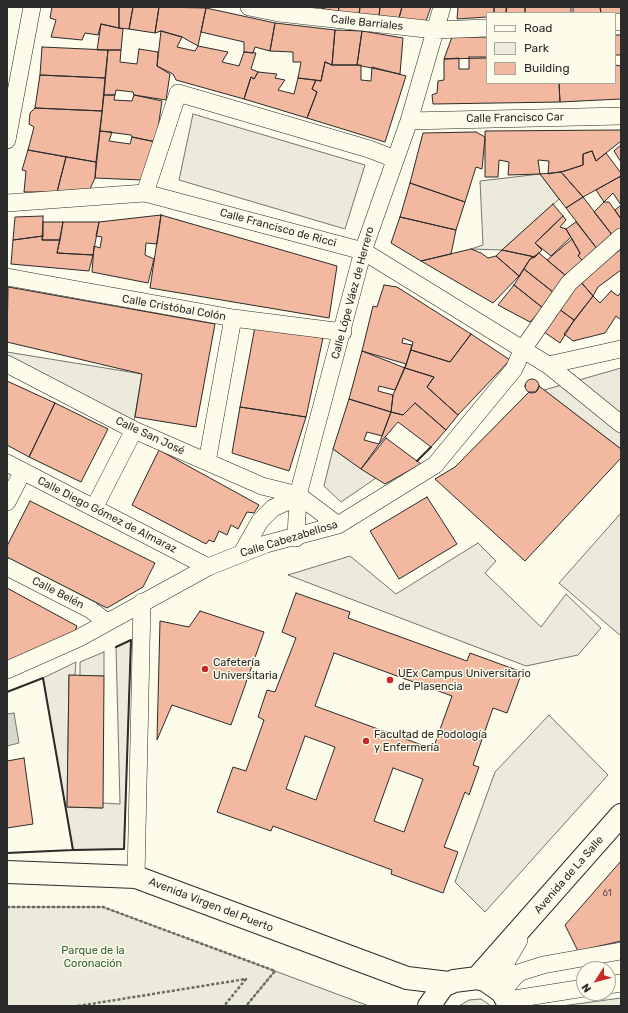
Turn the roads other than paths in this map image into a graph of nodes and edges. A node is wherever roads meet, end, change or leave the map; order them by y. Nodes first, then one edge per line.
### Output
1 (32, 7) edge
2 (248, 7) edge
3 (442, 7) edge
4 (486, 28) edge
5 (435, 30) junction
6 (12, 85) edge
7 (621, 116) edge
8 (409, 121) junction
9 (7, 140) edge
10 (395, 159) junction
11 (145, 193) junction
12 (7, 203) edge
13 (621, 237) edge
14 (363, 251) junction
15 (7, 277) edge
16 (233, 318) junction
17 (343, 332) junction
18 (523, 349) junction
19 (621, 349) edge
20 (7, 364) edge
21 (548, 365) junction
22 (621, 424) edge
23 (134, 430) junction
24 (207, 462) junction
25 (7, 463) edge
26 (23, 472) junction
27 (296, 497) junction
28 (7, 502) edge
29 (94, 508) junction
30 (338, 525) junction
31 (296, 538) junction
32 (266, 544) junction
33 (242, 553) junction
34 (7, 567) edge
35 (208, 567) junction
36 (142, 602) junction
37 (107, 622) junction
38 (7, 670) edge
39 (621, 815) edge
40 (7, 872) edge
41 (136, 877) junction
42 (621, 951) edge
43 (407, 978) junction
44 (449, 983) junction
45 (576, 988) edge
46 (576, 991) edge
47 (498, 993) edge
48 (430, 1005) edge
49 (540, 1006) edge

1 - 6 street
2 - 5 street, Calle Barriales
3 - 5 street, Calle Lópe Váez de Herrero
4 - 5 street, Calle Barriales
5 - 8 street, Calle Lópe Váez de Herrero
6 - 9 street
7 - 8 street, Calle Francisco Car
8 - 10 street, Calle Lópe Váez de Herrero
10 - 11 street
10 - 14 street, Calle Lópe Váez de Herrero
11 - 12 street, Calle Francisco de Ricci
11 - 14 street, Calle Francisco de Ricci
13 - 18 street, Calle Cabezabellosa
14 - 17 street, Calle Lópe Váez de Herrero
14 - 18 street, Calle Francisco de Ricci
15 - 16 street, Calle Cristóbal Colón
16 - 17 street, Calle Cristóbal Colón
16 - 24 street
17 - 27 street, Calle Lópe Váez de Herrero
18 - 21 street, Calle Francisco de Ricci
18 - 30 street, Calle Cabezabellosa
19 - 21 street
20 - 23 street, Calle San José
21 - 22 street
23 - 24 street, Calle San José
23 - 29 street
24 - 27 street, Calle San José
25 - 26 street, Calle Diego Gómez de Almaraz
26 - 28 street
26 - 29 street, Calle Diego Gómez de Almaraz
27 - 30 street
27 - 31 street, Calle Lópe Váez de Herrero
27 - 32 street
27 - 33 street
29 - 35 street, Calle Diego Gómez de Almaraz
30 - 31 street, Calle Cabezabellosa
31 - 32 street, Calle Cabezabellosa
32 - 33 street, Calle Cabezabellosa
33 - 35 street, Calle Cabezabellosa
34 - 37 street, Calle Belén
35 - 36 street, Calle Cabezabellosa
36 - 37 street, Calle Cabezabellosa
36 - 41 street
37 - 38 street, Calle Cabezabellosa
39 - 47 main road, Avenida de La Salle
40 - 41 main road, Avenida Virgen del Puerto
41 - 43 main road, Avenida Virgen del Puerto
42 - 47 street
43 - 44 main road, Avenida Virgen del Puerto
43 - 48 main road, Avenida Virgen del Puerto
44 - 47 main road
44 - 48 main road
45 - 47 street
46 - 49 street

